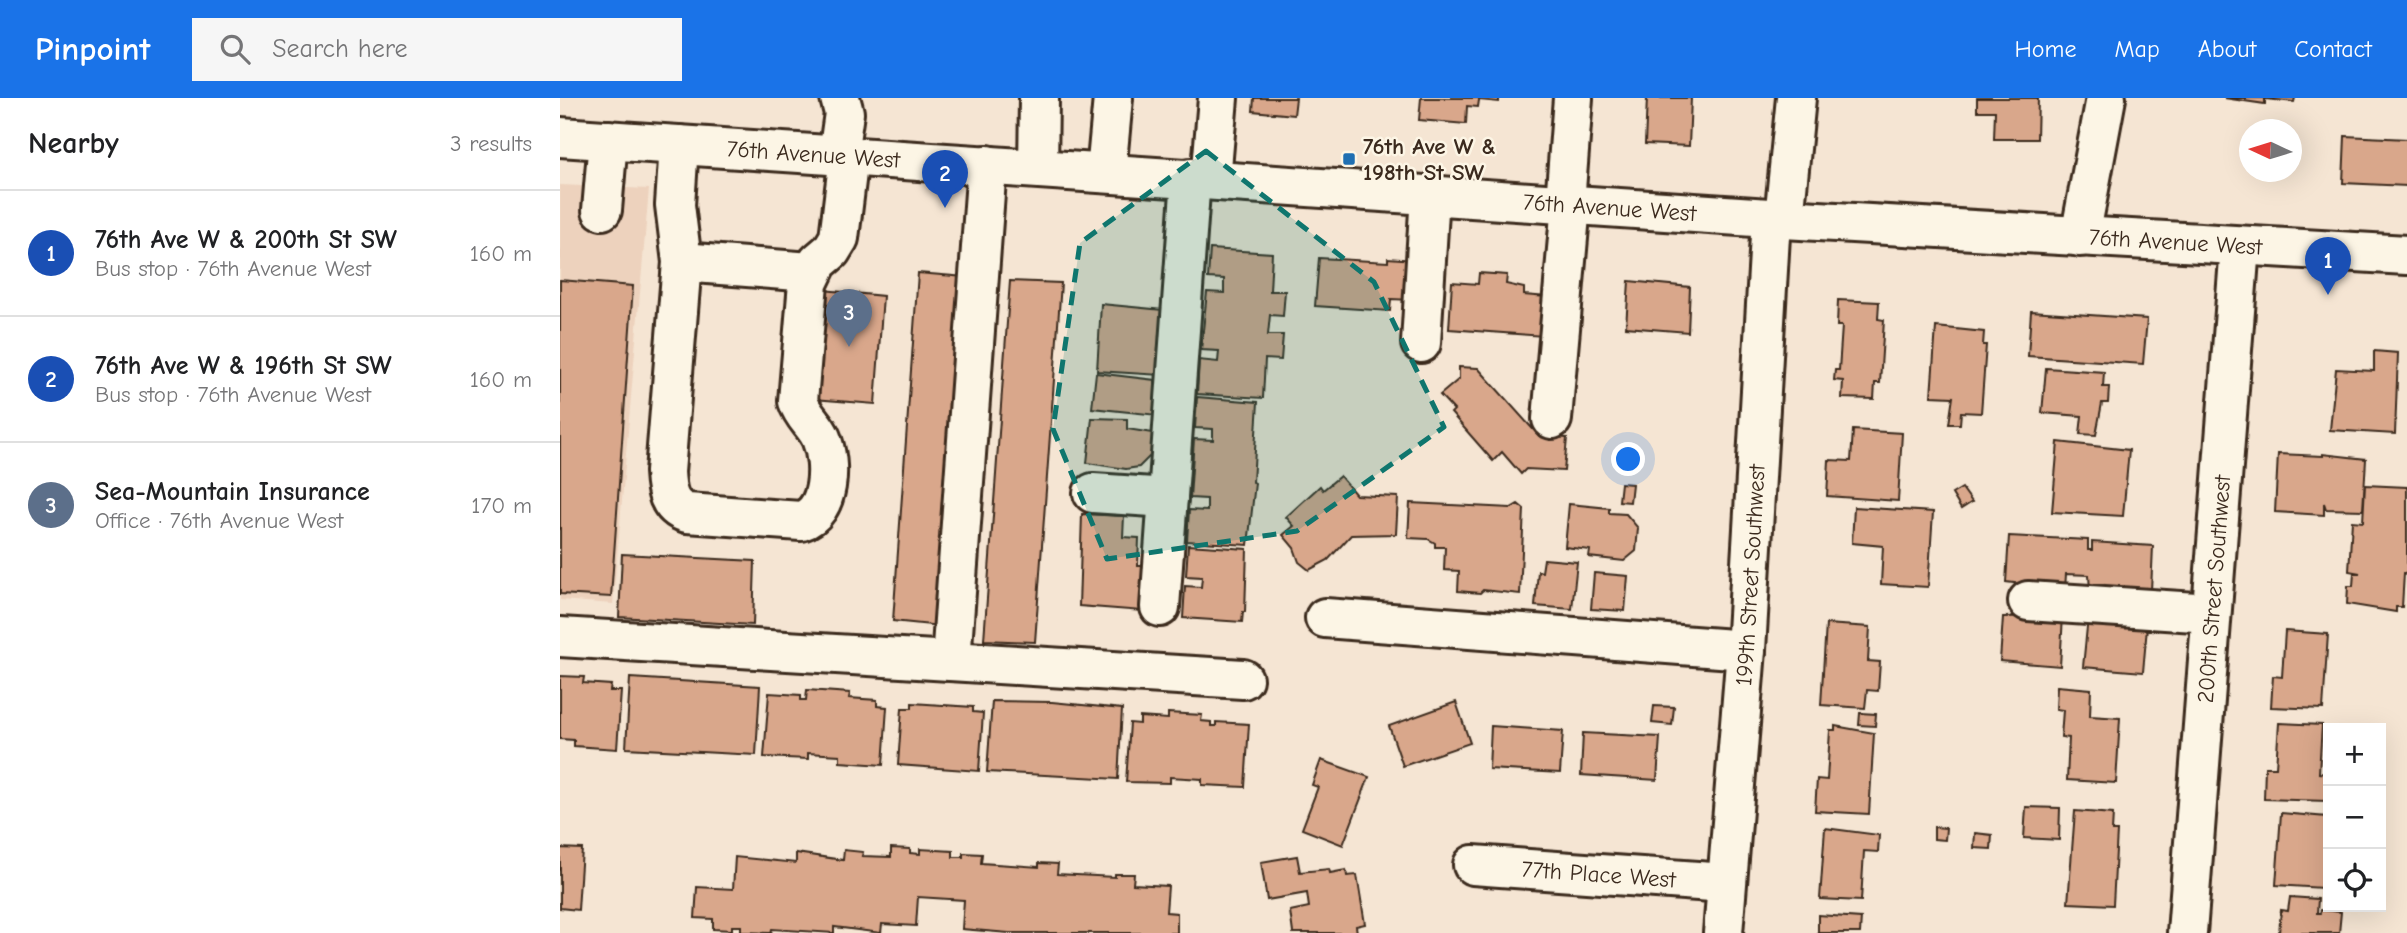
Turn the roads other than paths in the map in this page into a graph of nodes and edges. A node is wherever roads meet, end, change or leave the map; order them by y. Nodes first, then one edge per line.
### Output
1 (840, 98) edge
2 (1039, 98) edge
3 (1113, 98) edge
4 (1218, 98) edge
5 (1573, 98) edge
6 (1796, 98) edge
7 (2106, 98) edge
8 (560, 137) edge
9 (608, 140) junction
10 (679, 145) junction
11 (844, 155) junction
12 (987, 165) junction
13 (1038, 168) junction
14 (1106, 173) junction
15 (1201, 179) junction
16 (1430, 194) junction
17 (1568, 204) junction
18 (603, 210) dead end
19 (1778, 218) junction
20 (2080, 237) junction
21 (2240, 246) junction
22 (2407, 255) edge
23 (682, 262) junction
24 (811, 272) junction
25 (1420, 343) dead end
26 (1552, 419) dead end
27 (1093, 493) dead end
28 (1168, 498) junction
29 (2028, 601) dead end
30 (1160, 607) dead end
31 (2211, 613) junction
32 (1325, 618) dead end
33 (560, 637) edge
34 (1746, 650) junction
35 (951, 661) junction
36 (1243, 679) dead end
37 (1473, 865) dead end
38 (1726, 883) junction
39 (1723, 933) edge
40 (2187, 933) edge

1 - 11 street
2 - 13 street
3 - 14 street
4 - 15 street
5 - 17 street
6 - 19 street, 199th Street Southwest
7 - 20 street
8 - 9 street, 76th Avenue West
9 - 10 street, 76th Avenue West
9 - 18 street
10 - 11 street, 76th Avenue West
10 - 23 street
11 - 12 street, 76th Avenue West
11 - 24 street
12 - 13 street, 76th Avenue West
12 - 35 street
13 - 14 street, 76th Avenue West
14 - 15 street, 76th Avenue West
15 - 16 street, 76th Avenue West
15 - 28 street
16 - 17 street, 76th Avenue West
16 - 25 street
17 - 19 street, 76th Avenue West
17 - 26 street
19 - 20 street, 76th Avenue West
19 - 34 street, 199th Street Southwest
20 - 21 street, 76th Avenue West
21 - 22 street, 76th Avenue West
21 - 31 street, 200th Street Southwest
23 - 24 street
23 - 24 street
27 - 28 street
28 - 30 street
29 - 31 street
31 - 40 street, 200th Street Southwest
32 - 34 street
33 - 35 street
34 - 38 street, 199th Street Southwest
35 - 36 street
37 - 38 street, 77th Place West
38 - 39 street, 199th Street Southwest

